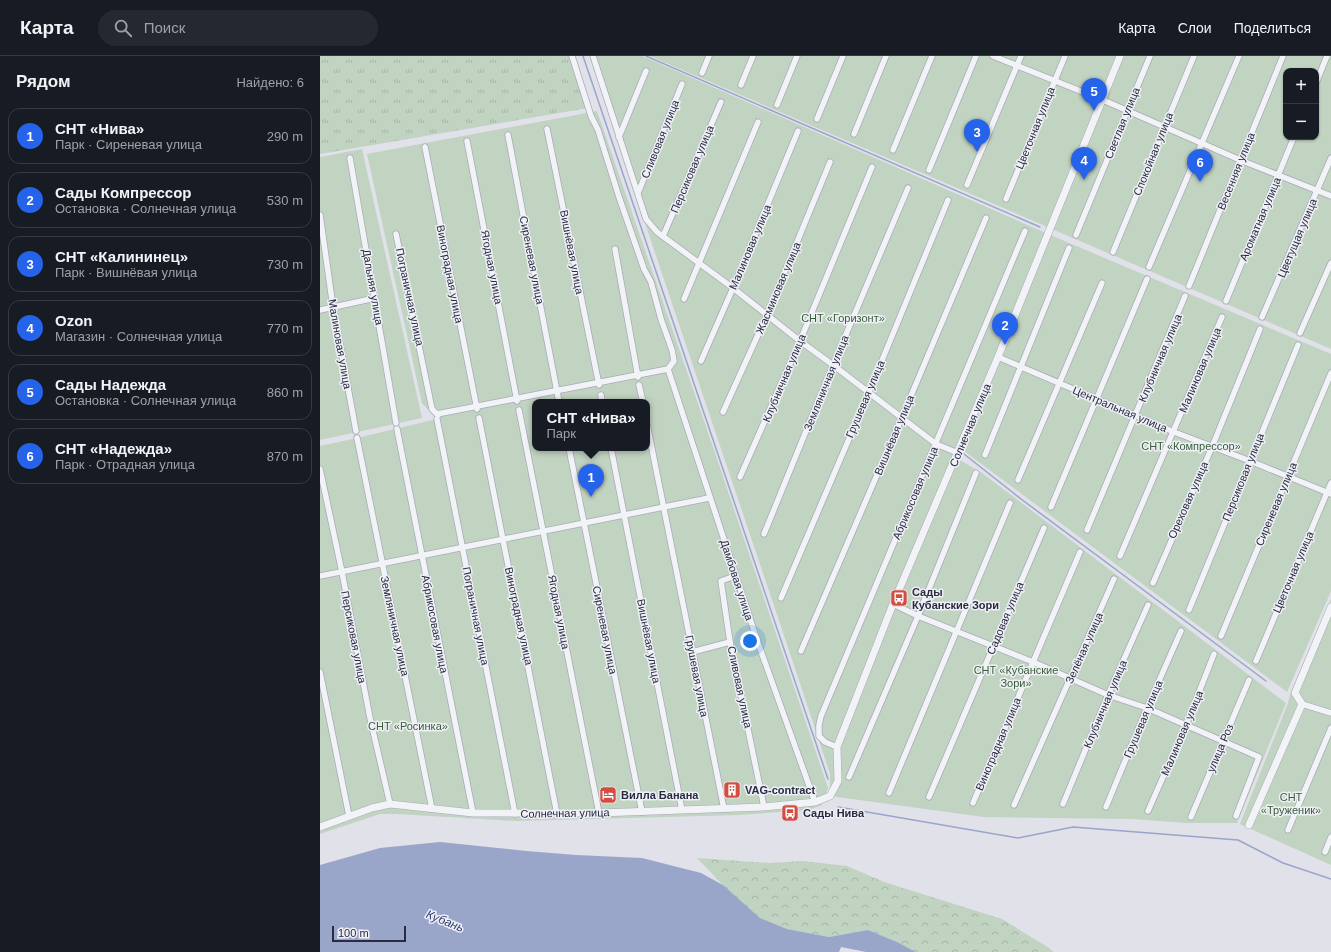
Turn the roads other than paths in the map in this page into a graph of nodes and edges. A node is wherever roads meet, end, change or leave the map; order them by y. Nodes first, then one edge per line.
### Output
1 (572, 56) edge
2 (593, 56) edge
3 (709, 56) edge
4 (753, 56) edge
5 (797, 56) edge
6 (843, 56) edge
7 (886, 56) edge
8 (932, 56) edge
9 (976, 56) edge
10 (993, 56) edge
11 (1020, 56) edge
12 (1065, 56) edge
13 (1120, 56) edge
14 (1150, 56) edge
15 (1194, 56) edge
16 (1239, 56) edge
17 (1283, 56) edge
18 (1327, 56) edge
19 (1017, 65) junction
20 (646, 71) dead end
21 (702, 74) dead end
22 (1319, 76) edge
23 (1054, 81) junction
24 (682, 84) dead end
25 (741, 85) dead end
26 (1103, 100) junction
27 (720, 102) dead end
28 (777, 105) dead end
29 (1126, 111) junction
30 (817, 119) dead end
31 (758, 122) dead end
32 (1164, 127) junction
33 (547, 128) dead end
34 (798, 131) dead end
35 (854, 134) dead end
36 (508, 135) dead end
37 (619, 137) junction
38 (1293, 140) edge
39 (467, 141) dead end
40 (1202, 143) junction
41 (425, 147) dead end
42 (893, 150) dead end
43 (350, 158) dead end
44 (1331, 158) edge
45 (1240, 160) junction
46 (830, 162) dead end
47 (872, 167) dead end
48 (929, 170) dead end
49 (1279, 175) junction
50 (967, 185) dead end
51 (908, 188) dead end
52 (1318, 190) junction
53 (638, 193) junction
54 (1331, 196) edge
55 (1006, 199) dead end
56 (948, 200) dead end
57 (320, 215) edge
58 (986, 218) dead end
59 (1025, 231) dead end
60 (396, 234) dead end
61 (1076, 235) dead end
62 (663, 236) junction
63 (1069, 248) dead end
64 (615, 249) dead end
65 (1113, 252) dead end
66 (698, 262) junction
67 (1331, 263) edge
68 (1149, 267) dead end
69 (1147, 279) dead end
70 (1102, 283) dead end
71 (1189, 286) dead end
72 (733, 288) junction
73 (1185, 296) dead end
74 (375, 298) junction
75 (684, 298) dead end
76 (1226, 301) dead end
77 (333, 307) junction
78 (320, 310) edge
79 (767, 315) junction
80 (1222, 317) dead end
81 (1262, 317) dead end
82 (1260, 329) dead end
83 (1300, 333) dead end
84 (800, 341) junction
85 (1298, 345) dead end
86 (998, 357) junction
87 (701, 361) dead end
88 (833, 365) junction
89 (1021, 367) junction
90 (668, 369) junction
91 (1331, 373) edge
92 (638, 376) junction
93 (598, 381) junction
94 (1059, 383) junction
95 (639, 386) dead end
96 (557, 388) junction
97 (869, 392) junction
98 (601, 394) dead end
99 (559, 399) edge
100 (602, 399) edge
101 (642, 399) edge
102 (1097, 399) junction
103 (517, 400) junction
104 (477, 405) junction
105 (519, 410) dead end
106 (723, 412) dead end
107 (438, 416) junction
108 (1135, 416) junction
109 (902, 417) junction
110 (479, 418) dead end
111 (355, 428) dead end
112 (397, 429) joint
113 (1174, 432) junction
114 (650, 440) edge
115 (358, 441) dead end
116 (936, 444) junction
117 (1212, 447) junction
118 (570, 451) edge
119 (612, 451) edge
120 (958, 453) junction
121 (985, 455) dead end
122 (1250, 461) junction
123 (320, 468) edge
124 (976, 473) dead end
125 (1288, 476) junction
126 (740, 478) dead end
127 (1018, 480) dead end
128 (1331, 483) edge
129 (1329, 493) edge
130 (709, 498) junction
131 (1010, 503) dead end
132 (663, 507) junction
133 (1051, 507) dead end
134 (624, 514) junction
135 (583, 523) junction
136 (1044, 528) dead end
137 (1087, 530) dead end
138 (543, 532) junction
139 (764, 534) dead end
140 (503, 540) junction
141 (462, 548) junction
142 (1080, 552) dead end
143 (422, 556) junction
144 (1120, 556) dead end
145 (382, 564) junction
146 (342, 572) junction
147 (320, 576) edge
148 (735, 576) junction
149 (1114, 578) dead end
150 (1153, 582) dead end
151 (781, 598) dead end
152 (892, 604) junction
153 (1148, 605) dead end
154 (1331, 607) edge
155 (1189, 610) dead end
156 (918, 616) junction
157 (956, 631) junction
158 (1181, 631) dead end
159 (1221, 636) dead end
160 (730, 642) junction
161 (993, 646) junction
162 (801, 651) dead end
163 (692, 652) junction
164 (1214, 654) dead end
165 (1256, 661) dead end
166 (1033, 662) junction
167 (320, 672) edge
168 (1071, 678) junction
169 (1249, 680) dead end
170 (1108, 695) junction
171 (1302, 704) junction
172 (1147, 708) junction
173 (1331, 713) edge
174 (1186, 725) junction
175 (1331, 728) edge
176 (1223, 741) junction
177 (837, 747) junction
178 (849, 777) dead end
179 (889, 793) dead end
180 (929, 797) dead end
181 (815, 802) junction
182 (973, 803) dead end
183 (390, 804) junction
184 (1063, 804) dead end
185 (1014, 805) dead end
186 (764, 807) junction
187 (1106, 807) dead end
188 (432, 809) junction
189 (724, 809) junction
190 (682, 810) junction
191 (1148, 811) dead end
192 (642, 812) junction
193 (473, 813) junction
194 (599, 813) junction
195 (515, 814) junction
196 (558, 814) junction
197 (349, 816) junction
198 (1236, 816) dead end
199 (1191, 817) dead end
200 (1249, 825) dead end
201 (320, 827) edge
202 (1288, 830) dead end
203 (1331, 837) edge
204 (1325, 852) dead end

1 - 90 street
2 - 37 street
3 - 21 street
4 - 25 street
5 - 28 street
6 - 30 street
7 - 35 street
8 - 42 street
9 - 48 street
10 - 19 street
11 - 19 street
12 - 23 street, Цветочная улица
13 - 26 street, Солнечная улица
14 - 29 street, Светлая улица
15 - 32 street, Спокойная улица
16 - 40 street
17 - 45 street, Весенняя улица
18 - 22 street
19 - 23 street
19 - 50 street
20 - 37 street
23 - 26 street
23 - 55 street, Цветочная улица
24 - 53 street, Сливовая улица
26 - 29 street
26 - 86 street, Солнечная улица
27 - 62 street, Персиковая улица
29 - 32 street
29 - 61 street, Светлая улица
31 - 66 street
32 - 40 street
32 - 65 street, Спокойная улица
33 - 93 street, Вишнёвая улица
34 - 72 street, Малиновая улица
36 - 96 street, Сиреневая улица
37 - 53 street
38 - 49 street, Ароматная улица
39 - 103 street, Ягодная улица
40 - 45 street
40 - 68 street
41 - 104 street, Виноградная улица
43 - 74 street, Дальняя улица
44 - 52 street, Цветущая улица
45 - 49 street
45 - 71 street, Весенняя улица
46 - 79 street, Жасминовая улица
47 - 84 street, Клубничная улица
49 - 52 street
49 - 76 street, Ароматная улица
51 - 88 street, Земляничная улица
52 - 54 street
52 - 81 street, Цветущая улица
53 - 62 street
56 - 97 street, Грушевая улица
57 - 77 street, Малиновая улица
58 - 109 street, Вишнёвая улица
59 - 116 street, Абрикосовая улица
60 - 107 street, Пограничная улица
62 - 66 street
63 - 89 street
64 - 92 street
66 - 72 street
66 - 75 street
67 - 83 street
69 - 102 street
70 - 94 street
72 - 79 street
72 - 87 street, Малиновая улица
73 - 108 street, Клубничная улица
74 - 77 street
74 - 112 street, Дальняя улица
77 - 78 street
77 - 111 street, Малиновая улица
79 - 84 street
79 - 106 street, Жасминовая улица
80 - 113 street, Малиновая улица
82 - 117 street, Ореховая улица
84 - 88 street
84 - 126 street, Клубничная улица
85 - 122 street, Персиковая улица
86 - 89 street, Центральная улица
86 - 120 street, Солнечная улица
88 - 97 street
88 - 139 street, Земляничная улица
89 - 94 street, Центральная улица
89 - 121 street
90 - 92 street
90 - 130 street, Дамбовая улица
91 - 125 street, Сиреневая улица
92 - 93 street
93 - 96 street
94 - 102 street, Центральная улица
94 - 127 street
95 - 101 street
96 - 99 street, Сиреневая улица
96 - 103 street
97 - 109 street
97 - 151 street, Грушевая улица
98 - 100 street
102 - 108 street, Центральная улица
102 - 133 street
103 - 104 street
104 - 107 street
105 - 138 street, Ягодная улица
107 - 141 street, Пограничная улица
108 - 113 street, Центральная улица
108 - 137 street, Клубничная улица
109 - 116 street
109 - 162 street, Вишнёвая улица
110 - 140 street, Виноградная улица
112 - 143 street, Абрикосовая улица
113 - 117 street, Центральная улица
113 - 144 street, Малиновая улица
114 - 132 street, Грушевая улица
115 - 145 street, Земляничная улица
116 - 120 street
116 - 177 street, Абрикосовая улица
117 - 122 street, Центральная улица
117 - 150 street, Ореховая улица
118 - 135 street, Сиреневая улица
119 - 134 street, Вишнёвая улица
120 - 152 street, Солнечная улица
122 - 125 street, Центральная улица
122 - 155 street, Персиковая улица
123 - 146 street, Персиковая улица
124 - 156 street
125 - 129 street, Центральная улица
125 - 159 street, Сиреневая улица
128 - 129 street, Цветочная улица
129 - 165 street, Цветочная улица
130 - 132 street
130 - 148 street, Дамбовая улица
131 - 157 street
132 - 134 street
132 - 163 street, Грушевая улица
134 - 135 street
134 - 190 street, Вишнёвая улица
135 - 138 street
135 - 192 street, Сиреневая улица
136 - 161 street, Садовая улица
138 - 140 street
138 - 194 street, Ягодная улица
140 - 141 street
140 - 196 street, Виноградная улица
141 - 143 street
141 - 195 street, Пограничная улица
142 - 166 street, Виноградная улица
143 - 145 street
143 - 193 street, Абрикосовая улица
145 - 146 street
145 - 188 street, Земляничная улица
146 - 147 street
146 - 183 street, Персиковая улица
148 - 160 street, Сливовая улица
148 - 181 street, Дамбовая улица
149 - 168 street, Зелёная улица
152 - 156 street
152 - 177 street, Солнечная улица
153 - 170 street, Клубничная улица
154 - 171 street
156 - 157 street
156 - 178 street
157 - 161 street
157 - 179 street
158 - 172 street, Грушевая улица
160 - 163 street
160 - 186 street, Сливовая улица
161 - 166 street
161 - 180 street, Садовая улица
163 - 189 street, Грушевая улица
164 - 174 street, Малиновая улица
166 - 168 street
166 - 182 street, Виноградная улица
167 - 197 street
168 - 170 street
168 - 185 street, Зелёная улица
169 - 176 street, улица Роз
170 - 172 street
170 - 184 street, Клубничная улица
171 - 173 street
171 - 200 street
172 - 174 street
172 - 187 street, Грушевая улица
174 - 176 street
174 - 191 street, Малиновая улица
175 - 202 street
176 - 198 street
176 - 199 street, улица Роз
177 - 181 street, Солнечная улица
181 - 186 street, Солнечная улица
183 - 188 street, Солнечная улица
183 - 197 street, Солнечная улица
186 - 189 street, Солнечная улица
188 - 193 street, Солнечная улица
189 - 190 street, Солнечная улица
190 - 192 street, Солнечная улица
192 - 194 street, Солнечная улица
193 - 195 street, Солнечная улица
194 - 196 street, Солнечная улица
195 - 196 street, Солнечная улица
197 - 201 street, Солнечная улица
203 - 204 street

